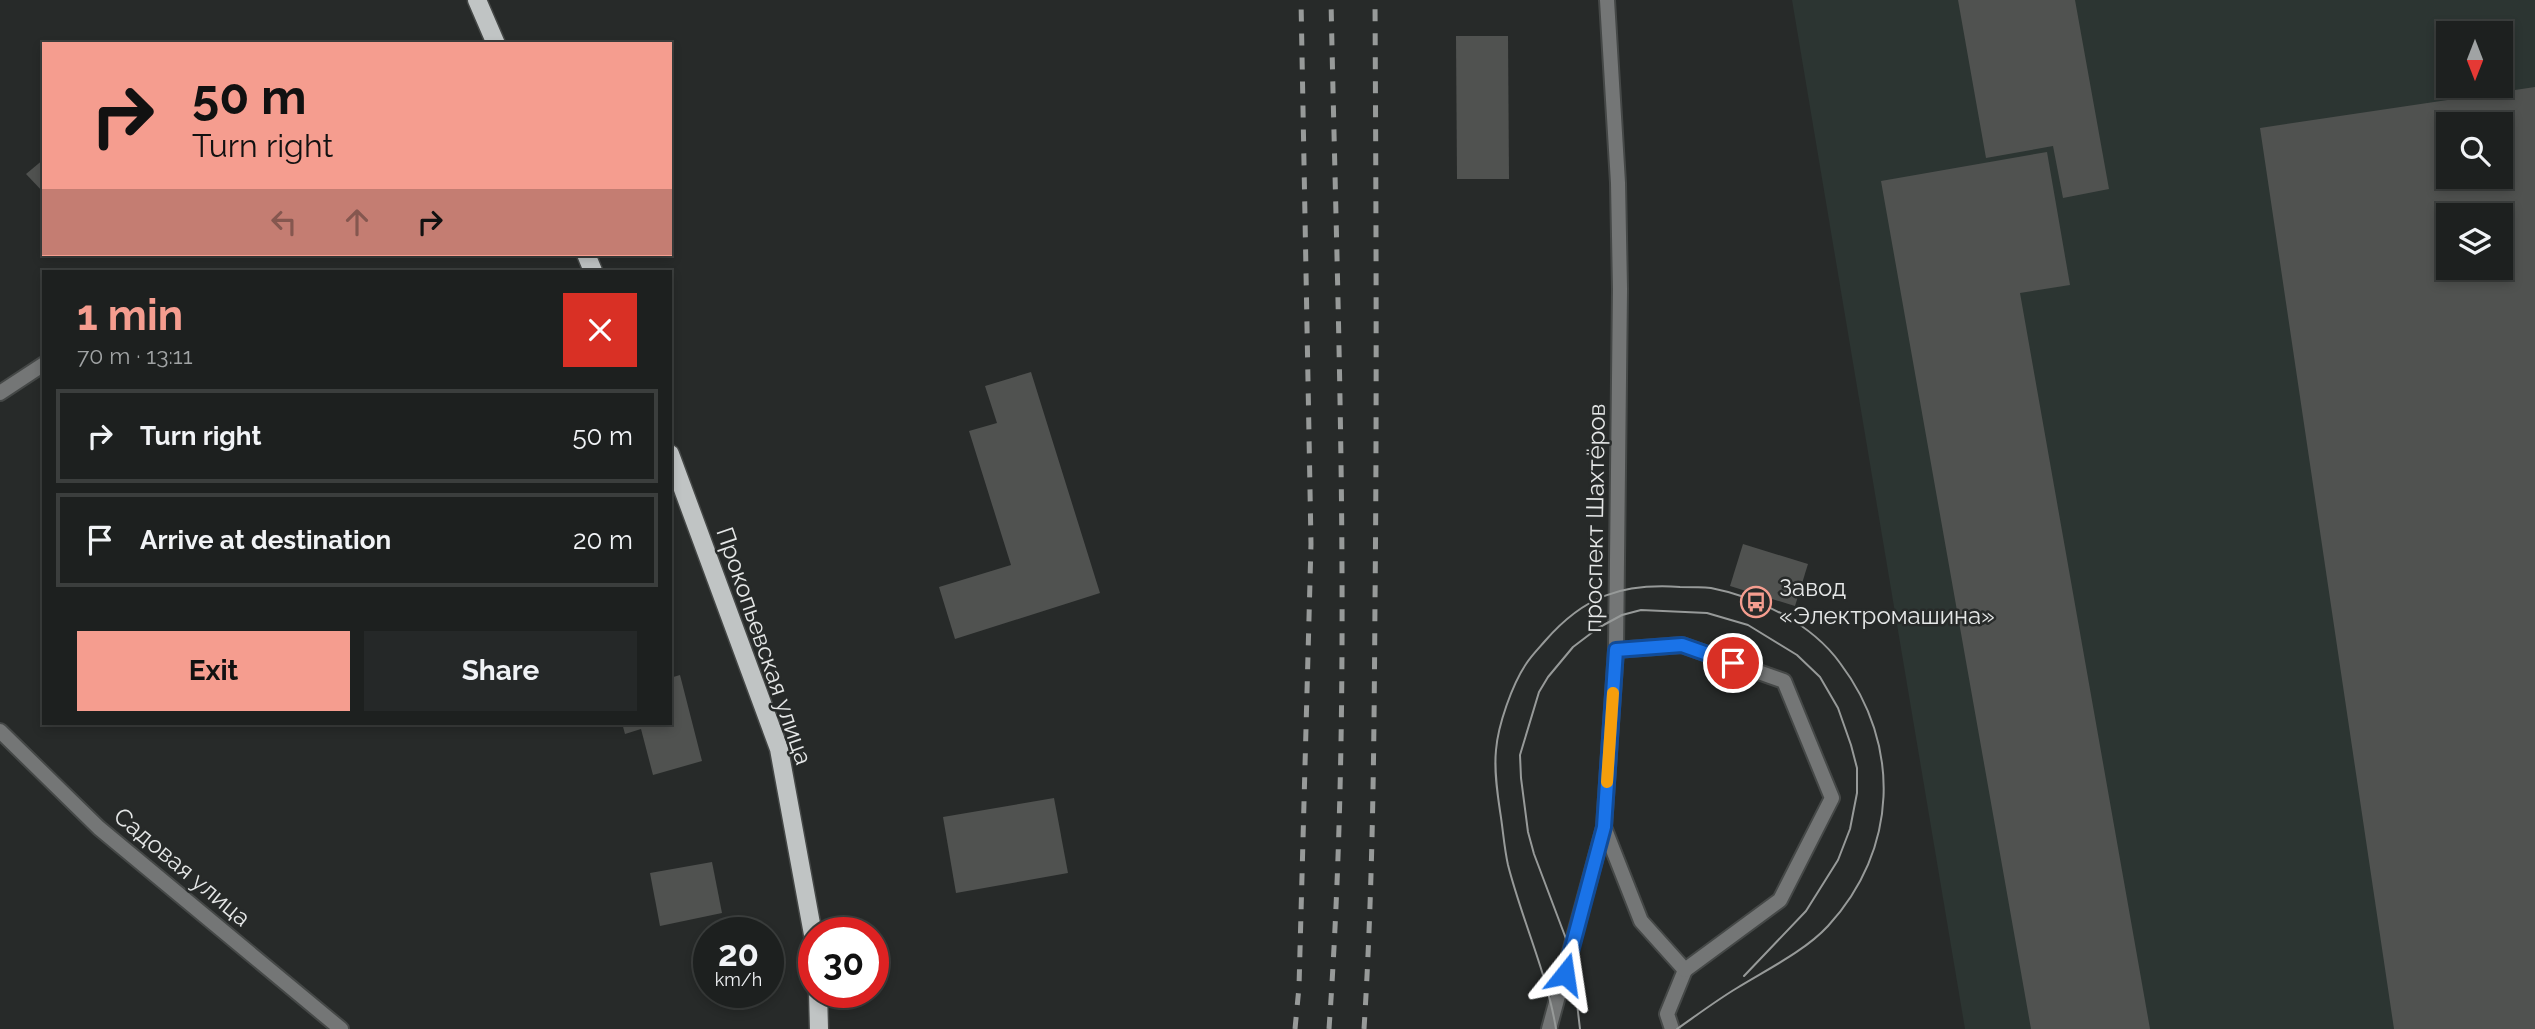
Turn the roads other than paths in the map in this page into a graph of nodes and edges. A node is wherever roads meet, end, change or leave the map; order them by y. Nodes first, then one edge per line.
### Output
1 (477, 0) edge
2 (1608, 0) edge
3 (495, 42) edge
4 (42, 365) edge
5 (0, 393) edge
6 (672, 459) edge
7 (1616, 650) junction
8 (0, 731) edge
9 (1604, 827) junction
10 (810, 917) edge
11 (1685, 970) junction
12 (818, 1008) edge
13 (341, 1029) edge
14 (819, 1029) edge
15 (1549, 1029) edge
16 (1672, 1029) edge

1 - 3 main road
2 - 7 street, проспект Шахтёров
4 - 5 street
6 - 10 main road, Прокопьевская улица
7 - 9 street, проспект Шахтёров
7 - 11 street
8 - 13 street, Садовая улица
9 - 11 street
9 - 15 street, проспект Шахтёров
11 - 16 street
12 - 14 main road

